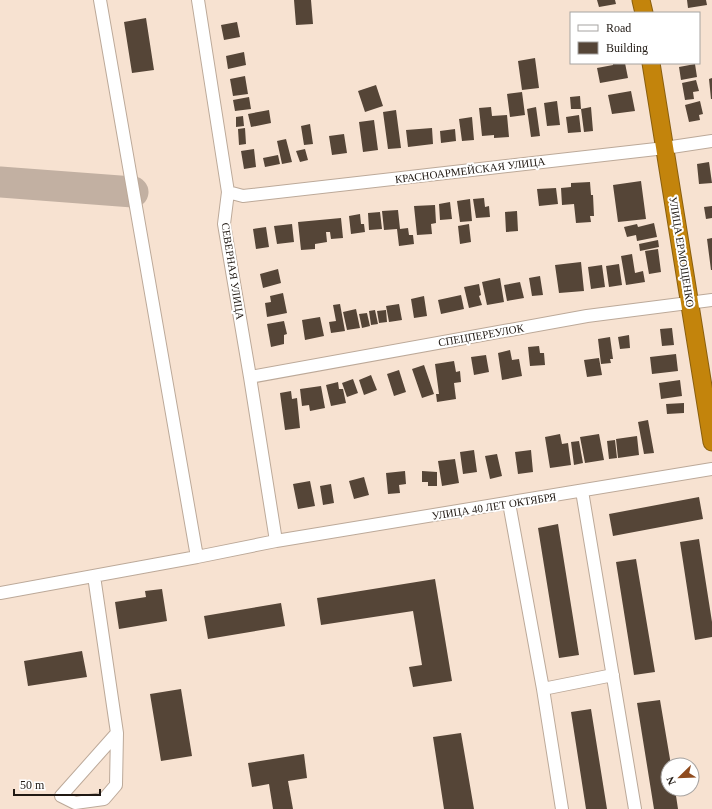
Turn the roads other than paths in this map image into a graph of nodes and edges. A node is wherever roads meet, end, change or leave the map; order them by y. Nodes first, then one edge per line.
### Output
1 (100, 0) edge
2 (198, 0) edge
3 (642, 0) edge
4 (644, 12) edge
5 (651, 64) edge
6 (712, 141) edge
7 (665, 148) junction
8 (228, 192) junction
9 (712, 300) edge
10 (690, 303) junction
11 (250, 377) junction
12 (712, 442) edge
13 (712, 469) edge
14 (582, 491) junction
15 (509, 503) junction
16 (276, 541) junction
17 (197, 557) junction
18 (94, 576) junction
19 (0, 593) edge
20 (613, 675) junction
21 (543, 689) junction
22 (117, 733) junction
23 (562, 809) edge
24 (635, 809) edge

1 - 17 street
2 - 8 street, СЕВЕРНАЯ УЛИЦА
3 - 4 highway
5 - 7 highway, УЛИЦА ЕРМОЩЕНКО
6 - 7 street, КРАСНОАРМЕЙСКАЯ УЛИЦА
7 - 8 street, КРАСНОАРМЕЙСКАЯ УЛИЦА
7 - 10 highway, УЛИЦА ЕРМОЩЕНКО
8 - 11 street, СЕВЕРНАЯ УЛИЦА
9 - 10 street, СПЕЦПЕРЕУЛОК
10 - 11 street, СПЕЦПЕРЕУЛОК
10 - 12 highway, УЛИЦА ЕРМОЩЕНКО
11 - 16 street, СЕВЕРНАЯ УЛИЦА
13 - 14 street, УЛИЦА 40 ЛЕТ ОКТЯБРЯ
14 - 15 street, УЛИЦА 40 ЛЕТ ОКТЯБРЯ
14 - 20 street
15 - 16 street, УЛИЦА 40 ЛЕТ ОКТЯБРЯ
15 - 21 street
16 - 17 street, УЛИЦА 40 ЛЕТ ОКТЯБРЯ
17 - 18 street, УЛИЦА 40 ЛЕТ ОКТЯБРЯ
18 - 19 street, УЛИЦА 40 ЛЕТ ОКТЯБРЯ
18 - 22 street
20 - 21 street
20 - 24 street
21 - 23 street
22 - 22 street

